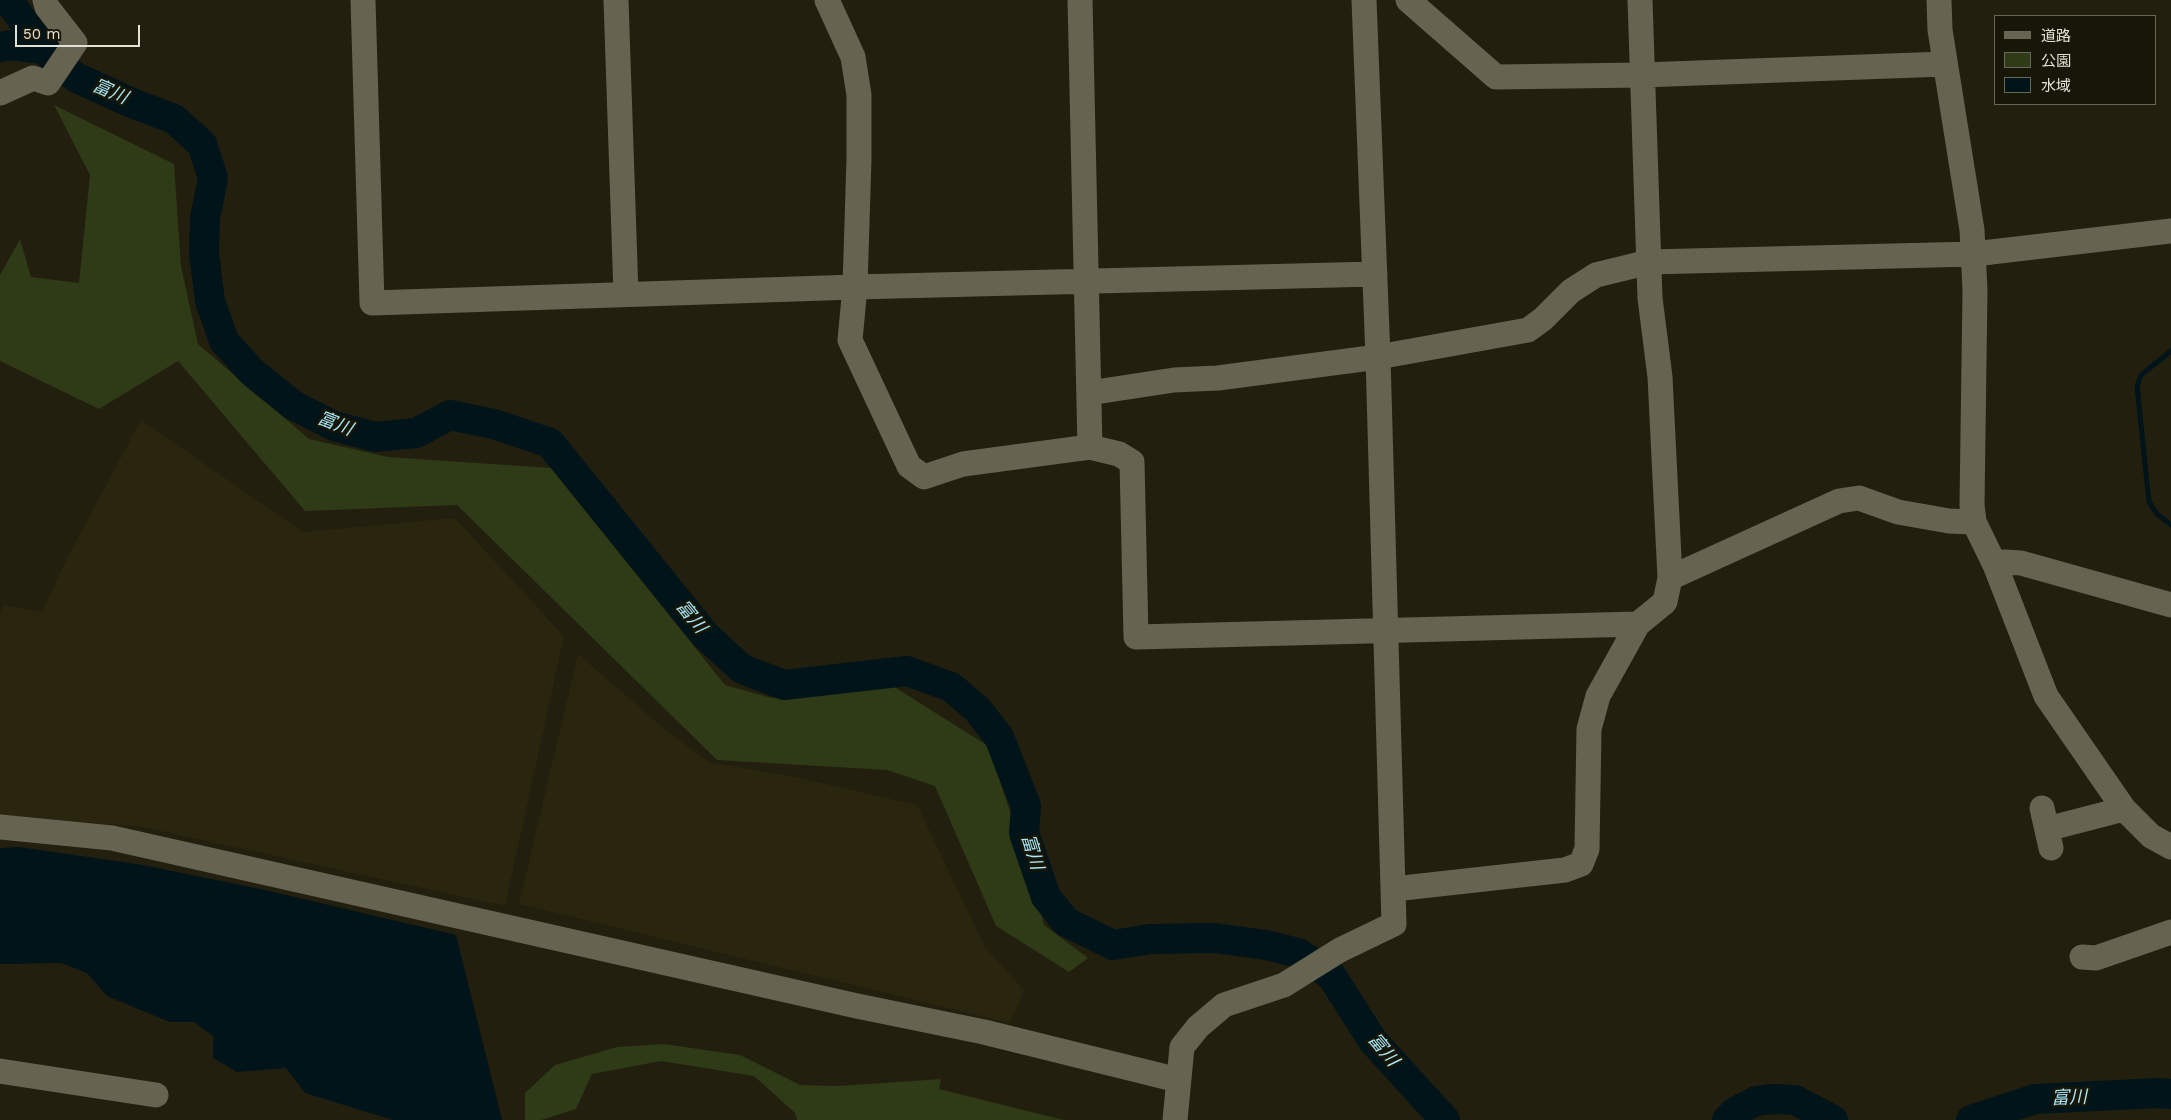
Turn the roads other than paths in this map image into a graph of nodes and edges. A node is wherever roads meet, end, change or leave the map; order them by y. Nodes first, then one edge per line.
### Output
1 (45, 0) edge
2 (363, 0) edge
3 (616, 0) edge
4 (828, 0) edge
5 (1080, 0) edge
6 (1364, 0) edge
7 (1408, 0) edge
8 (1640, 0) edge
9 (1939, 0) edge
10 (1945, 64) junction
11 (1642, 75) junction
12 (0, 94) edge
13 (2171, 230) edge
14 (1974, 254) junction
15 (1648, 262) junction
16 (1375, 274) junction
17 (1086, 282) junction
18 (855, 286) junction
19 (626, 294) junction
20 (1378, 357) junction
21 (1089, 393) junction
22 (1090, 447) junction
23 (1974, 522) junction
24 (1995, 565) junction
25 (1670, 578) junction
26 (2171, 605) edge
27 (1638, 624) junction
28 (1385, 630) junction
29 (2124, 809) junction
30 (0, 827) edge
31 (2047, 828) dead end
32 (2171, 847) edge
33 (1394, 889) junction
34 (2171, 932) edge
35 (2082, 958) dead end
36 (0, 1071) edge
37 (1178, 1080) junction
38 (156, 1095) dead end
39 (1180, 1116) edge

1 - 12 street
2 - 19 street
3 - 19 street
4 - 18 street
5 - 17 street
6 - 16 street
7 - 11 street
8 - 11 street
9 - 10 street
10 - 11 street
10 - 14 street
11 - 15 street
13 - 14 street
14 - 15 street
14 - 23 street
15 - 20 street
15 - 25 street
16 - 17 street
16 - 20 street
17 - 18 street
17 - 21 street
18 - 19 street
18 - 22 street
20 - 21 street
20 - 28 street
21 - 22 street
22 - 28 street
23 - 24 street
23 - 25 street
24 - 26 street
24 - 29 street
25 - 27 street
27 - 28 street
27 - 33 street
28 - 33 street
29 - 31 street
29 - 32 street
30 - 37 street
33 - 37 street
34 - 35 street
36 - 38 street
37 - 39 street

